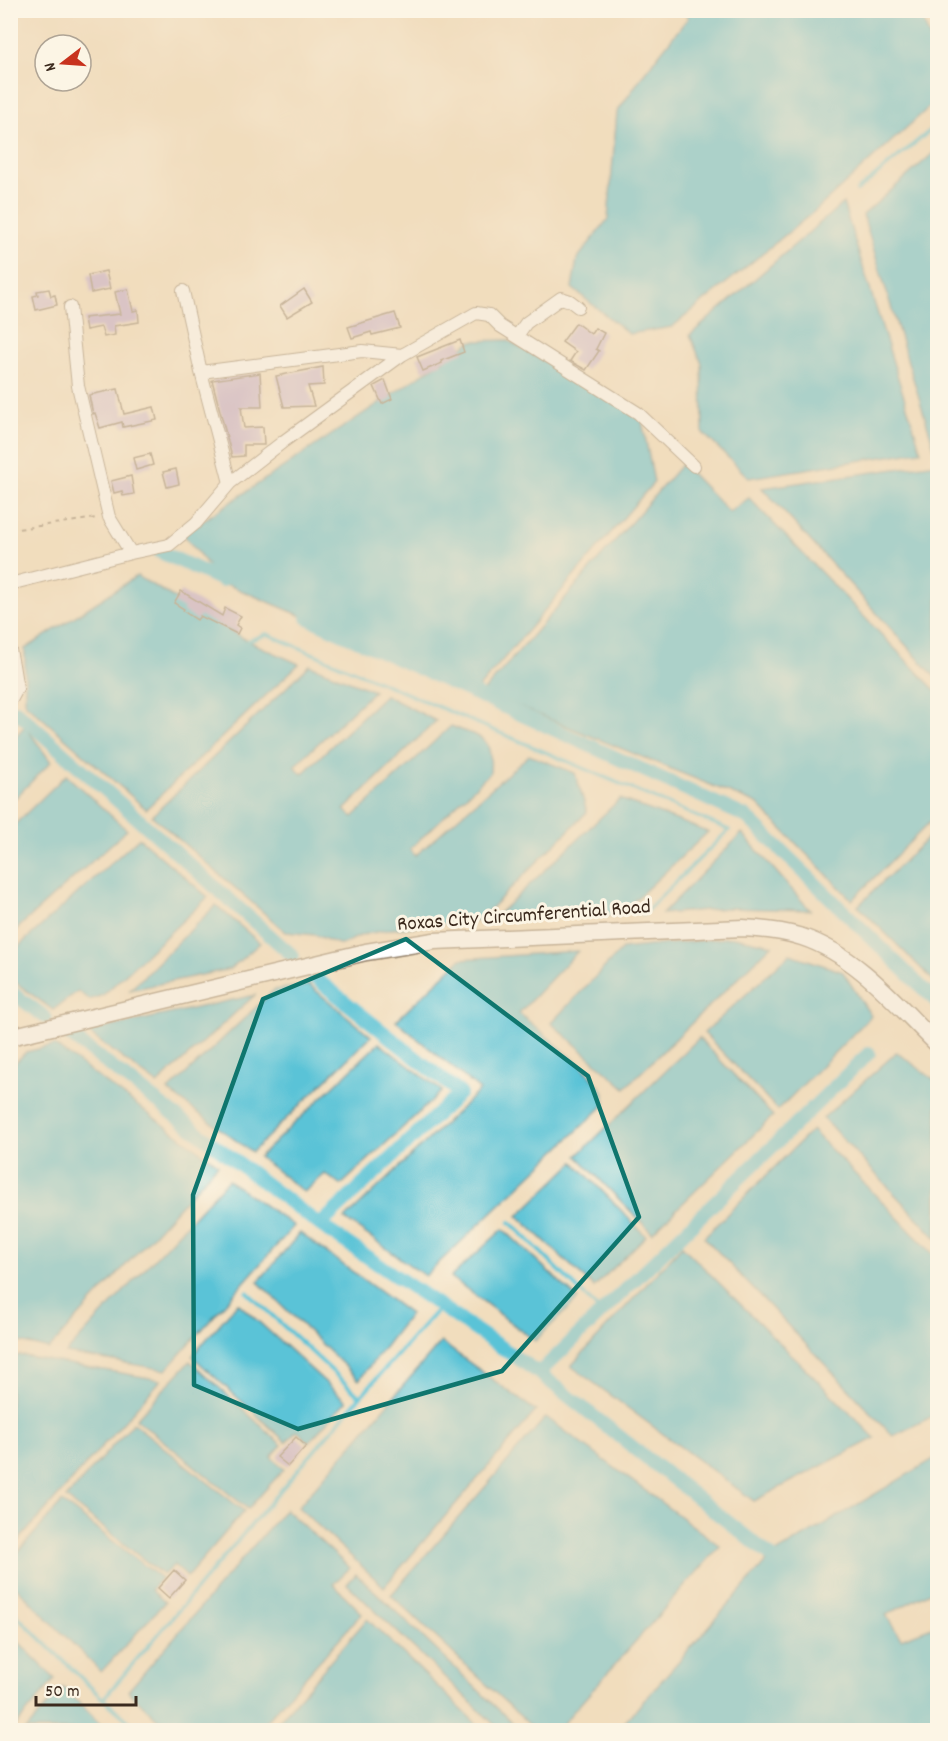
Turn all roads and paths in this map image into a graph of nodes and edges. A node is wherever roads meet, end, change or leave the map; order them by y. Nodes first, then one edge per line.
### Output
1 (183, 291) dead end
2 (70, 307) dead end
3 (578, 307) dead end
4 (517, 336) junction
5 (402, 355) junction
6 (201, 372) junction
7 (694, 466) dead end
8 (230, 483) junction
9 (109, 517) junction
10 (10, 530) edge
11 (131, 553) junction
12 (10, 584) edge
13 (10, 650) edge
14 (12, 666) edge
15 (10, 702) edge
16 (10, 1036) edge
17 (938, 1045) edge

1 - 6 street
2 - 9 street
3 - 4 street
4 - 5 street
4 - 7 street
5 - 6 street
5 - 8 street
6 - 8 street
8 - 11 street
9 - 10 path
9 - 11 street
11 - 12 street
13 - 14 street
14 - 15 street
16 - 17 main road, Roxas City Circumferential Road

